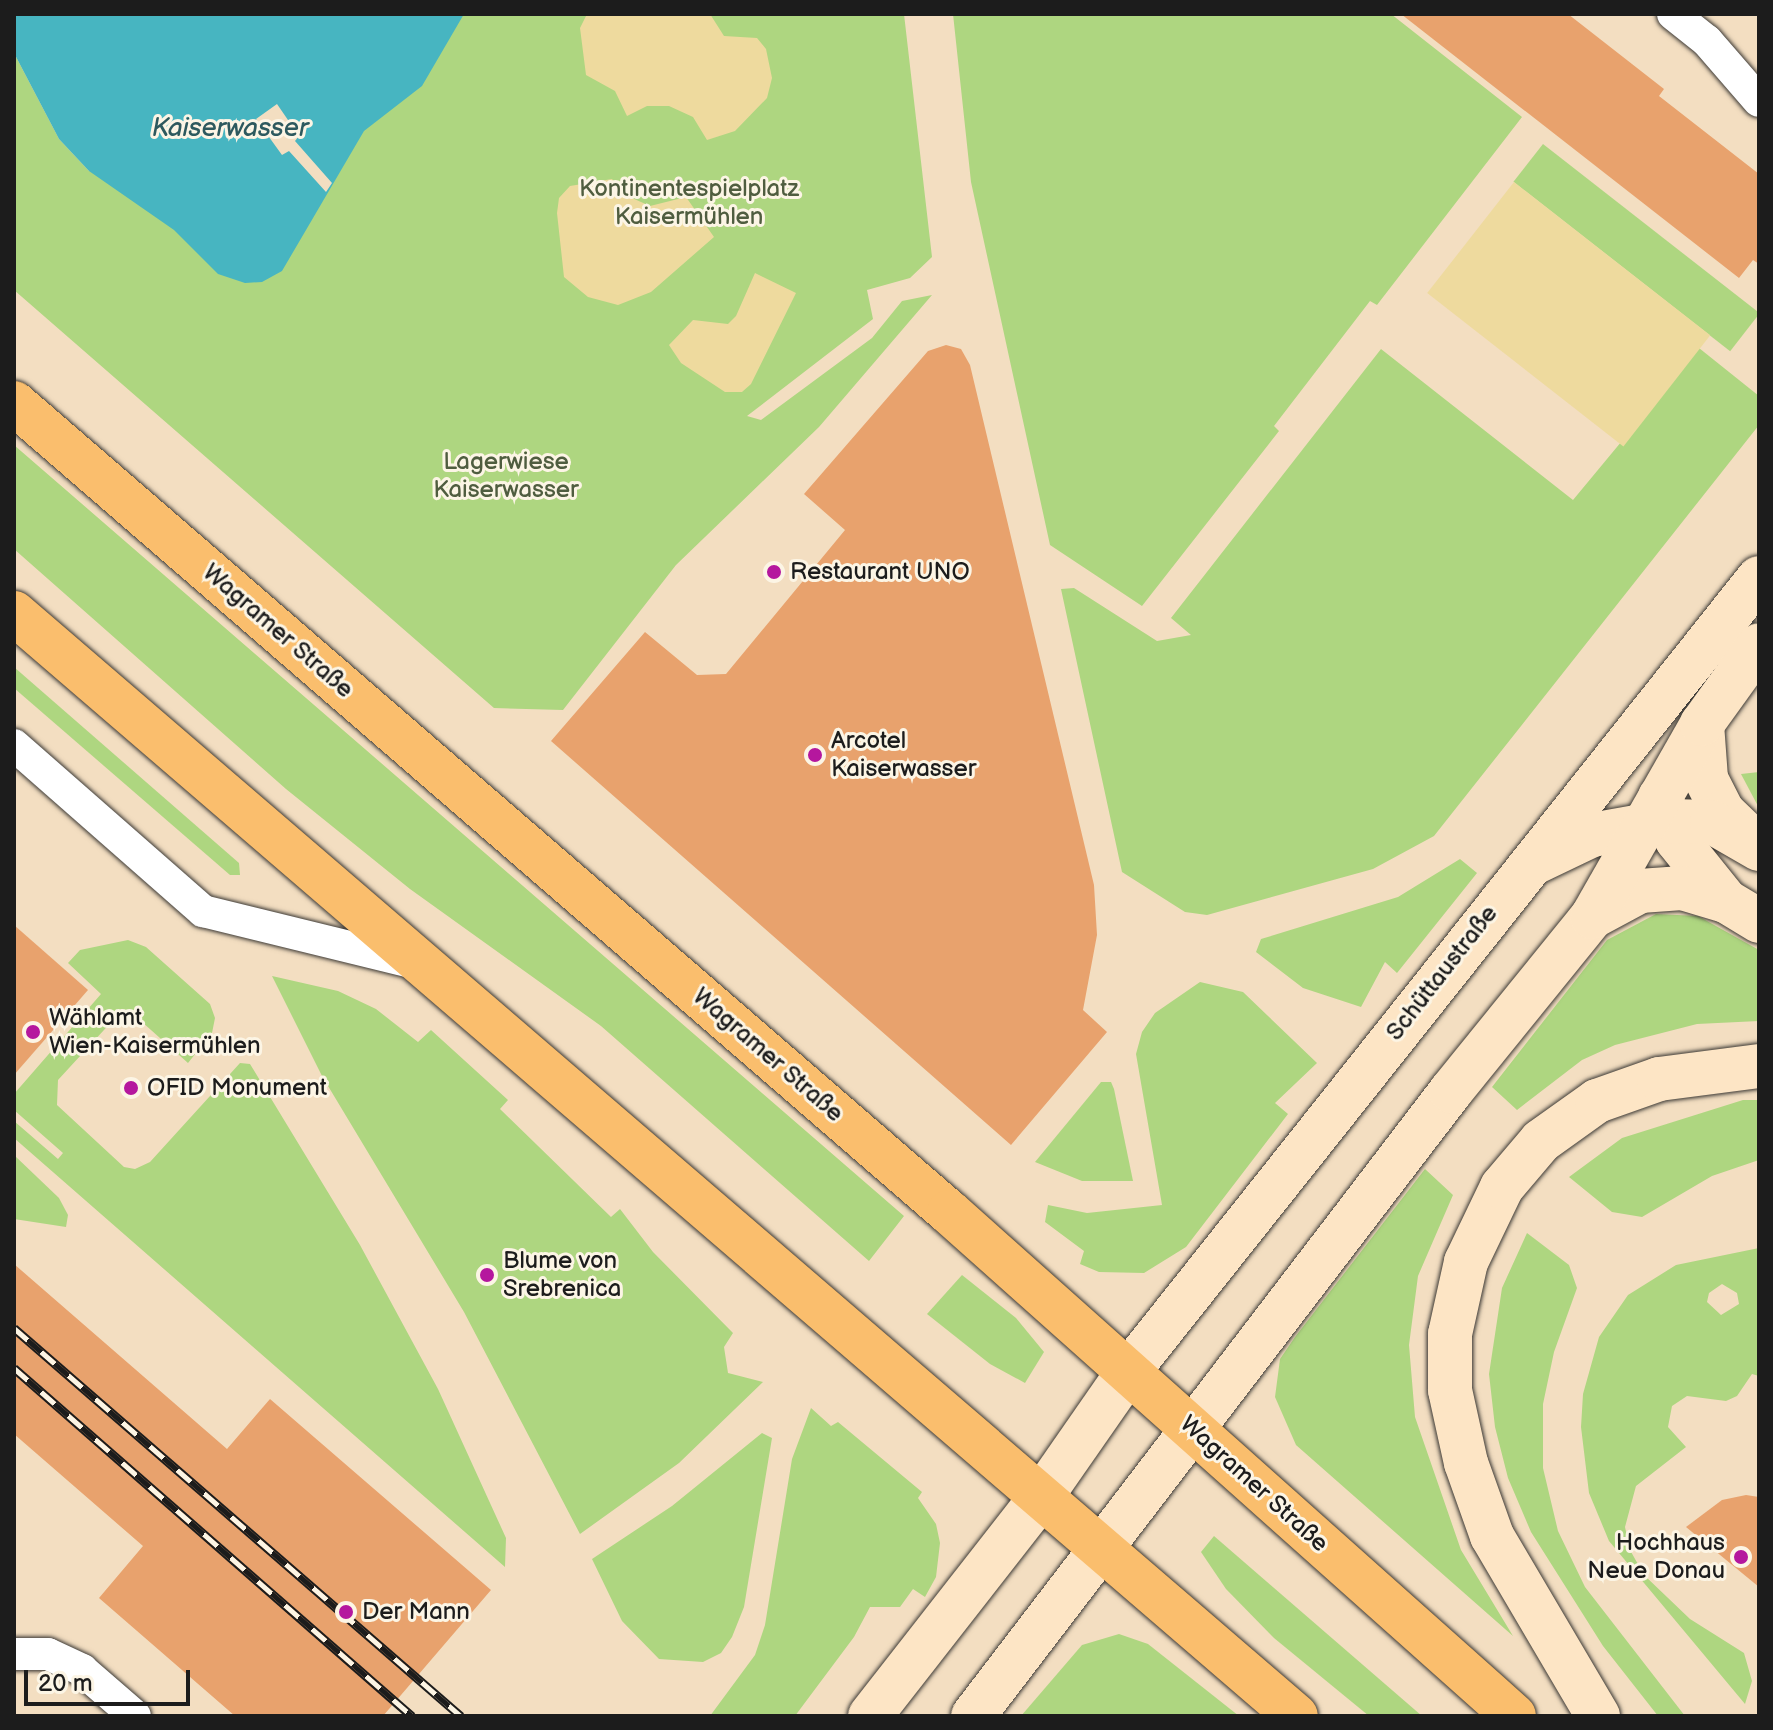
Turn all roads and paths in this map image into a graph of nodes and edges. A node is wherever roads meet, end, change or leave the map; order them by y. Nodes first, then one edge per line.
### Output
1 (1673, 14) edge
2 (1759, 101) edge
3 (14, 403) edge
4 (1759, 578) edge
5 (14, 613) edge
6 (1759, 645) edge
7 (1666, 696) junction
8 (1702, 724) junction
9 (14, 745) edge
10 (1658, 814) junction
11 (1759, 848) edge
12 (1525, 867) junction
13 (1743, 911) edge
14 (1592, 917) junction
15 (415, 963) junction
16 (1759, 1066) edge
17 (1128, 1372) junction
18 (1195, 1431) junction
19 (1039, 1500) junction
20 (1100, 1551) junction
21 (14, 1654) edge
22 (135, 1716) edge
23 (870, 1716) edge
24 (973, 1716) edge
25 (1296, 1716) edge
26 (1514, 1716) edge
27 (1598, 1716) edge

1 - 2 lane
3 - 17 main road, Wagramer Straße
4 - 7 main road, Schüttaustraße
5 - 15 main road
6 - 8 main road
7 - 10 main road
7 - 12 main road, Schüttaustraße
8 - 10 main road
8 - 11 main road
9 - 15 lane
10 - 11 main road
10 - 12 main road
10 - 13 main road
10 - 14 main road
12 - 17 main road, Schüttaustraße
13 - 14 main road
14 - 18 main road
15 - 19 main road
16 - 27 main road
17 - 18 main road, Wagramer Straße
17 - 19 main road, Schüttaustraße
18 - 20 main road
18 - 26 main road, Wagramer Straße
19 - 20 main road
19 - 23 main road, Schüttaustraße
20 - 24 main road
20 - 25 main road
21 - 22 lane

